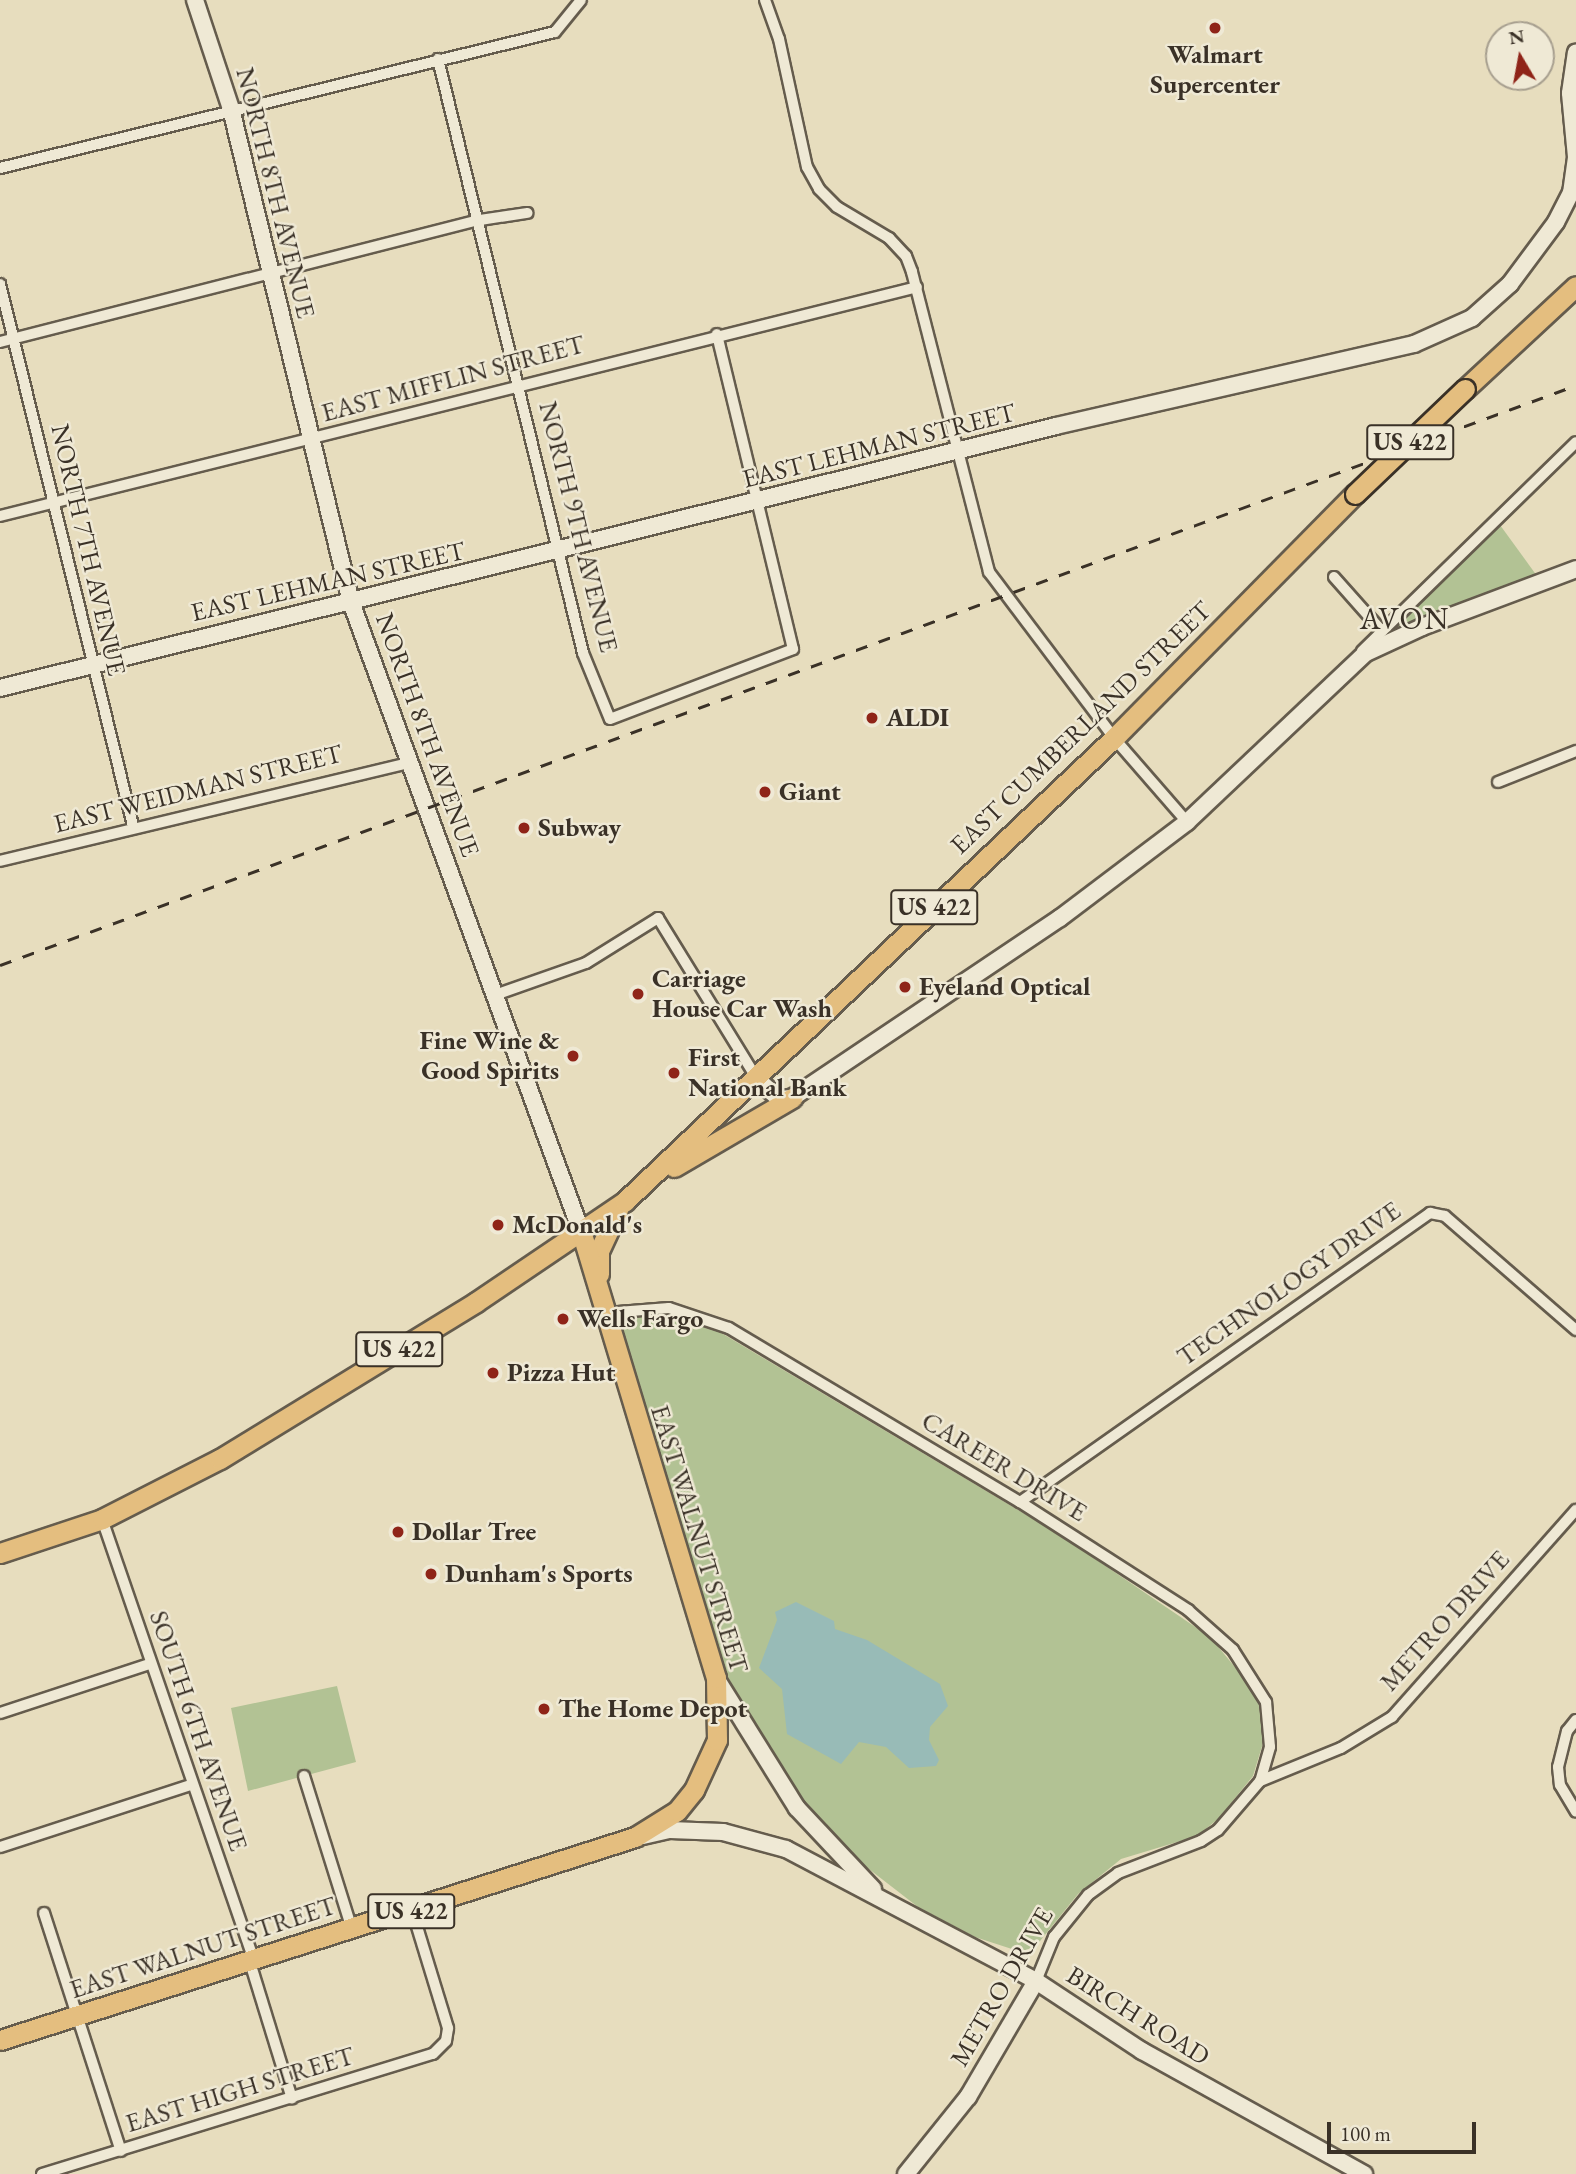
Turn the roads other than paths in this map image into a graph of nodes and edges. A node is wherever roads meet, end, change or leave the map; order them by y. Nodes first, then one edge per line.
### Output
1 (195, 0) edge
2 (581, 0) edge
3 (765, 0) edge
4 (1576, 51) edge
5 (438, 59) junction
6 (231, 109) junction
7 (0, 168) edge
8 (527, 213) dead end
9 (480, 220) junction
10 (270, 275) junction
11 (0, 284) edge
12 (1576, 286) edge
13 (918, 287) junction
14 (717, 334) junction
15 (13, 338) junction
16 (0, 342) edge
17 (519, 385) junction
18 (309, 440) junction
19 (1576, 442) edge
20 (958, 453) junction
21 (759, 502) junction
22 (53, 503) junction
23 (0, 516) edge
24 (560, 552) junction
25 (1576, 569) edge
26 (1334, 577) dead end
27 (351, 602) junction
28 (1382, 631) junction
29 (1350, 663) junction
30 (91, 665) junction
31 (0, 688) edge
32 (1114, 738) junction
33 (1576, 751) edge
34 (408, 762) junction
35 (1498, 782) dead end
36 (1187, 822) junction
37 (133, 826) junction
38 (0, 861) edge
39 (495, 995) junction
40 (757, 1079) junction
41 (792, 1098) junction
42 (643, 1185) junction
43 (625, 1201) junction
44 (582, 1234) junction
45 (599, 1289) junction
46 (605, 1313) junction
47 (1576, 1330) edge
48 (1020, 1502) junction
49 (1576, 1510) edge
50 (102, 1519) junction
51 (0, 1553) edge
52 (149, 1664) junction
53 (716, 1678) junction
54 (0, 1713) edge
55 (1576, 1720) edge
56 (304, 1776) dead end
57 (1260, 1781) junction
58 (191, 1785) junction
59 (1576, 1812) edge
60 (635, 1837) junction
61 (0, 1847) edge
62 (884, 1901) junction
63 (412, 1910) junction
64 (44, 1913) dead end
65 (352, 1929) junction
66 (251, 1958) junction
67 (1036, 1981) junction
68 (79, 2015) junction
69 (0, 2040) edge
70 (292, 2099) junction
71 (121, 2151) junction
72 (42, 2174) edge
73 (906, 2174) edge
74 (1364, 2174) edge

1 - 6 street, NORTH 8TH AVENUE
2 - 5 street
3 - 13 street
4 - 20 street, EAST LEHMAN STREET
5 - 6 street
5 - 9 street, NORTH 9TH AVENUE
6 - 7 street
6 - 10 street, NORTH 8TH AVENUE
8 - 9 street
9 - 10 street
9 - 17 street, NORTH 9TH AVENUE
10 - 15 street
10 - 18 street, NORTH 8TH AVENUE
11 - 15 street, NORTH 7TH AVENUE
12 - 32 highway, EAST CUMBERLAND STREET / US 422, bridge
13 - 14 street, EAST MIFFLIN STREET
13 - 20 street
14 - 17 street, EAST MIFFLIN STREET
14 - 21 street
15 - 16 street
15 - 22 street, NORTH 7TH AVENUE
17 - 18 street, EAST MIFFLIN STREET
17 - 24 street, NORTH 9TH AVENUE
18 - 22 street, EAST MIFFLIN STREET
18 - 27 street, NORTH 8TH AVENUE
19 - 28 street
20 - 21 street, EAST LEHMAN STREET
20 - 32 street
21 - 24 street, EAST LEHMAN STREET
21 - 24 street, NORTH 9TH AVENUE
22 - 23 street, EAST MIFFLIN STREET
22 - 30 street, NORTH 7TH AVENUE
24 - 27 street, EAST LEHMAN STREET
25 - 29 street
26 - 28 street
27 - 30 street, EAST LEHMAN STREET
27 - 34 street, NORTH 8TH AVENUE
28 - 29 street
29 - 36 street
30 - 31 street, EAST LEHMAN STREET
30 - 37 street, NORTH 7TH AVENUE
32 - 36 street
32 - 40 highway, EAST CUMBERLAND STREET / US 422
33 - 35 street
34 - 37 street, EAST WEIDMAN STREET
34 - 39 street, NORTH 8TH AVENUE
36 - 41 street
37 - 38 street, EAST WEIDMAN STREET
39 - 40 street
39 - 44 street, NORTH 8TH AVENUE
40 - 41 street
40 - 42 highway, EAST CUMBERLAND STREET / US 422
41 - 42 highway
42 - 43 highway, EAST CUMBERLAND STREET / US 422
43 - 44 highway, EAST CUMBERLAND STREET / US 422
43 - 45 highway, US 422
44 - 45 highway, EAST WALNUT STREET
44 - 50 highway, EAST CUMBERLAND STREET / US 422
45 - 46 highway, EAST WALNUT STREET / US 422
46 - 48 street, CAREER DRIVE
46 - 53 highway, EAST WALNUT STREET / US 422
47 - 48 street, TECHNOLOGY DRIVE
48 - 57 street, CAREER DRIVE
49 - 57 street, METRO DRIVE
50 - 51 highway, EAST CUMBERLAND STREET / US 422
50 - 52 street, SOUTH 6TH AVENUE
52 - 54 street
52 - 58 street, SOUTH 6TH AVENUE
53 - 60 highway, EAST WALNUT STREET / US 422
53 - 62 street, BIRCH ROAD
55 - 59 street
56 - 65 street
57 - 67 street, METRO DRIVE
58 - 61 street
58 - 66 street, SOUTH 6TH AVENUE
60 - 62 street, BIRCH ROAD
60 - 63 highway, EAST WALNUT STREET / US 422
62 - 67 street, BIRCH ROAD
63 - 65 highway, EAST WALNUT STREET / US 422
63 - 70 street, EAST HIGH STREET
64 - 68 street
65 - 66 highway, EAST WALNUT STREET / US 422
66 - 68 highway, EAST WALNUT STREET / US 422
66 - 70 street, SOUTH 6TH AVENUE
67 - 73 street, METRO DRIVE
67 - 74 street, BIRCH ROAD
68 - 69 highway, EAST WALNUT STREET / US 422
68 - 71 street
70 - 71 street, EAST HIGH STREET
71 - 72 street, EAST HIGH STREET

